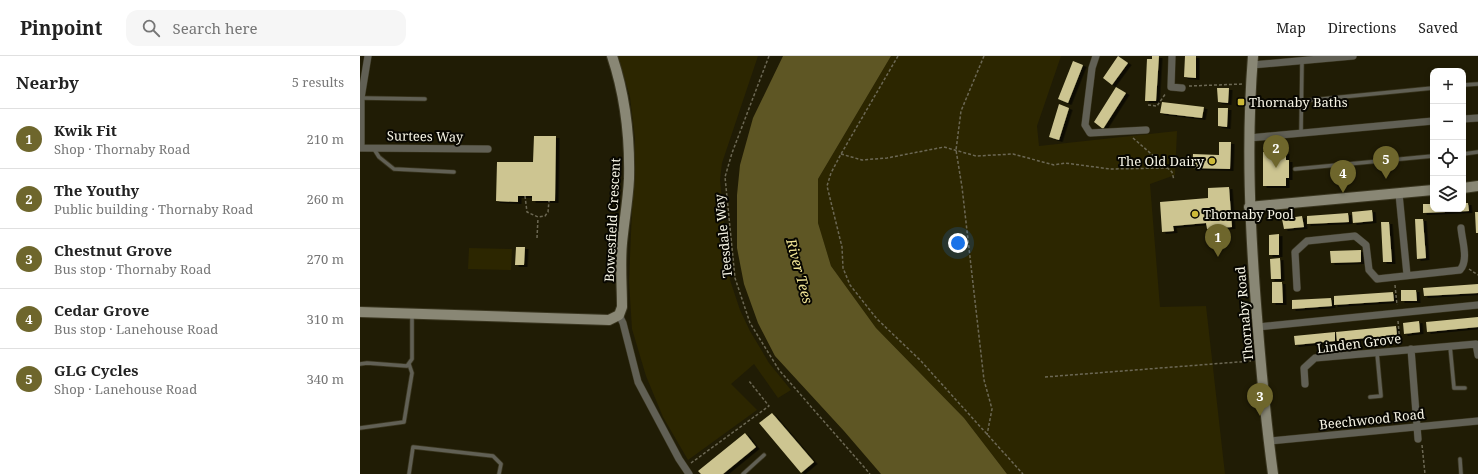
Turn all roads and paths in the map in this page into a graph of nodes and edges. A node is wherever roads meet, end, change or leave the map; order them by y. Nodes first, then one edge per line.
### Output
1 (368, 56) edge
2 (612, 56) edge
3 (769, 56) edge
4 (898, 56) edge
5 (984, 56) edge
6 (1096, 56) edge
7 (1172, 56) edge
8 (1353, 56) edge
9 (1253, 61) edge
10 (1302, 61) junction
11 (1252, 84) junction
12 (1478, 84) edge
13 (1466, 85) edge
14 (1171, 87) junction
15 (1182, 88) joint
16 (1430, 88) edge
17 (361, 98) junction
18 (425, 99) dead end
19 (1301, 100) junction
20 (1148, 105) dead end
21 (1478, 118) edge
22 (1466, 119) edge
23 (1430, 121) edge
24 (1146, 130) dead end
25 (1126, 131) junction
26 (1301, 134) junction
27 (1249, 138) junction
28 (361, 148) edge
29 (373, 148) junction
30 (488, 149) dead end
31 (956, 150) junction
32 (1478, 152) edge
33 (841, 154) junction
34 (1466, 154) edge
35 (1430, 156) edge
36 (1167, 168) junction
37 (1295, 169) dead end
38 (454, 172) dead end
39 (1174, 180) dead end
40 (1478, 186) edge
41 (1466, 188) edge
42 (1430, 190) edge
43 (1399, 194) junction
44 (525, 196) dead end
45 (549, 201) dead end
46 (1249, 208) junction
47 (538, 217) junction
48 (1461, 228) dead end
49 (537, 238) dead end
50 (1464, 266) junction
51 (1407, 275) junction
52 (1478, 275) edge
53 (1297, 288) dead end
54 (1478, 305) edge
55 (360, 312) edge
56 (412, 314) junction
57 (619, 315) junction
58 (1258, 327) junction
59 (1450, 346) junction
60 (1411, 349) junction
61 (1377, 352) junction
62 (1478, 355) edge
63 (1261, 360) junction
64 (360, 364) edge
65 (409, 364) junction
66 (1045, 377) dead end
67 (749, 381) dead end
68 (1305, 384) dead end
69 (1464, 388) dead end
70 (1370, 397) dead end
71 (1478, 421) edge
72 (1417, 426) junction
73 (360, 428) edge
74 (987, 435) junction
75 (1418, 438) joint
76 (1268, 441) junction
77 (764, 455) dead end
78 (1460, 459) dead end
79 (687, 471) edge
80 (409, 474) edge
81 (499, 474) edge
82 (743, 474) edge
83 (870, 474) edge
84 (1023, 474) edge
85 (1273, 474) edge
86 (1425, 474) edge
87 (1461, 474) edge

1 - 17 street, Surtees Way
2 - 57 street, Bowesfield Crescent
3 - 83 path, Teesdale Way
4 - 33 path
5 - 31 path
6 - 25 street
7 - 14 street
8 - 10 street
9 - 10 street
9 - 11 street, Thornaby Road
10 - 19 lane
11 - 15 path
11 - 27 street, Thornaby Road
12 - 13 lane
14 - 15 street
14 - 20 path
16 - 19 lane
17 - 18 lane
17 - 28 street, Surtees Way
19 - 26 lane
21 - 22 street
23 - 26 street
24 - 25 street
25 - 36 path
26 - 27 street
27 - 46 street, Thornaby Road
28 - 29 street, Surtees Way
29 - 30 street, Surtees Way
29 - 38 lane
31 - 33 path
31 - 36 path
31 - 74 path
32 - 34 lane
33 - 74 path
35 - 37 lane
36 - 39 path
40 - 41 street
42 - 43 street
43 - 46 street
43 - 51 street
44 - 47 path
45 - 47 path
46 - 58 street, Thornaby Road
47 - 49 path
48 - 50 street
50 - 51 street
50 - 52 path
51 - 53 street
54 - 58 street
55 - 56 street
56 - 57 street
56 - 65 lane
57 - 79 street, Bowesfield Crescent
58 - 63 street, Thornaby Road
59 - 60 street, Linden Grove
59 - 62 street, Linden Grove
59 - 69 lane
60 - 61 street, Linden Grove
60 - 72 street, Linden Grove
61 - 68 street, Linden Grove
61 - 70 lane
63 - 66 path
63 - 76 street, Thornaby Road
64 - 65 lane
65 - 73 lane
67 - 79 path
71 - 72 street, Beechwood Road
72 - 75 street, Linden Grove
72 - 76 street, Beechwood Road
74 - 84 path
75 - 86 path
76 - 85 street, Thornaby Road
77 - 82 lane
78 - 87 lane
80 - 81 lane

